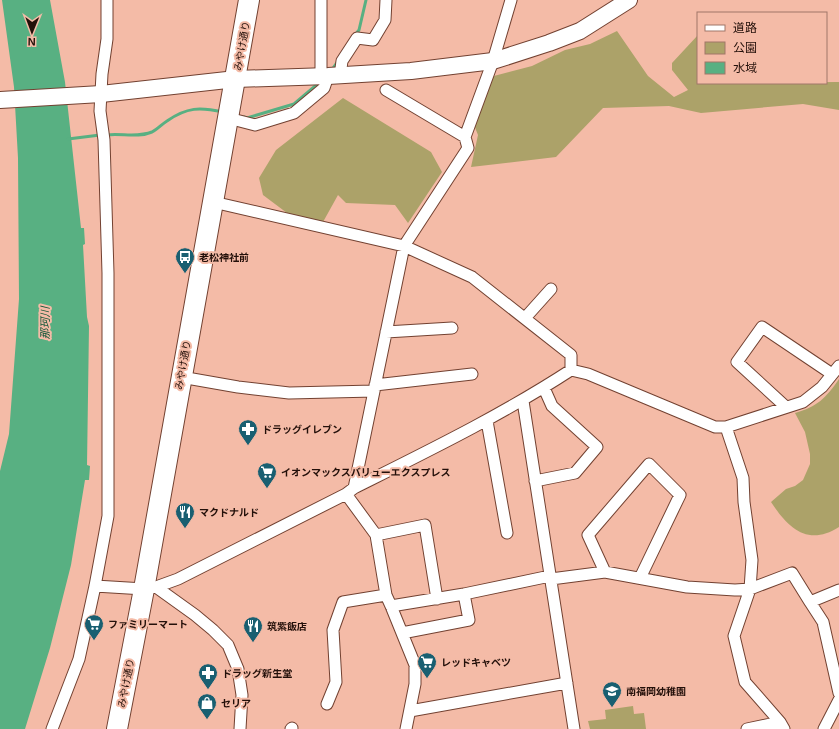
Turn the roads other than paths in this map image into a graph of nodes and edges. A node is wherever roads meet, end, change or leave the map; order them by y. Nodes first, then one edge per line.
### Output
1 (107, 0) edge
2 (249, 0) edge
3 (321, 0) edge
4 (386, 0) edge
5 (511, 0) edge
6 (629, 0) edge
7 (493, 61) junction
8 (330, 76) junction
9 (236, 79) junction
10 (386, 90) dead end
11 (98, 94) junction
12 (2, 100) edge
13 (228, 118) junction
14 (465, 137) junction
15 (213, 202) junction
16 (404, 246) junction
17 (551, 289) dead end
18 (525, 318) junction
19 (452, 328) dead end
20 (386, 332) junction
21 (571, 370) junction
22 (836, 370) edge
23 (472, 374) dead end
24 (181, 377) junction
25 (374, 388) junction
26 (544, 388) junction
27 (523, 400) junction
28 (786, 407) junction
29 (487, 421) junction
30 (726, 426) junction
31 (535, 480) junction
32 (350, 491) junction
33 (507, 533) dead end
34 (376, 535) junction
35 (605, 572) junction
36 (550, 577) junction
37 (640, 578) junction
38 (95, 586) junction
39 (150, 588) junction
40 (750, 589) junction
41 (839, 590) edge
42 (386, 594) junction
43 (464, 594) junction
44 (437, 598) junction
45 (810, 602) junction
46 (391, 606) junction
47 (402, 633) junction
48 (567, 683) junction
49 (839, 693) edge
50 (839, 700) edge
51 (327, 704) dead end
52 (410, 711) junction
53 (782, 725) edge
54 (52, 729) edge
55 (117, 729) edge
56 (240, 729) edge
57 (406, 729) edge
58 (574, 729) edge
59 (747, 729) edge
60 (824, 729) edge

1 - 11 street
2 - 9 highway, みやけ通り
3 - 8 street
4 - 8 street
5 - 7 street
6 - 7 street
7 - 8 street
7 - 14 street
8 - 9 street
8 - 13 street
9 - 11 street
9 - 13 highway, みやけ通り
10 - 14 street
11 - 12 street
11 - 38 street
13 - 15 highway, みやけ通り
14 - 16 street
15 - 16 street
15 - 24 highway, みやけ通り
16 - 18 street
16 - 20 street
17 - 18 street
18 - 21 street
19 - 20 street
20 - 25 street
21 - 26 street
21 - 30 street
22 - 28 street
22 - 28 street
23 - 25 street
24 - 25 street
24 - 39 highway, みやけ通り
25 - 32 street
26 - 27 street
26 - 31 street
27 - 29 street
27 - 31 street
28 - 30 street
29 - 32 street
29 - 33 street
30 - 40 street
31 - 36 street
32 - 34 street
32 - 39 street
34 - 42 street
34 - 44 street
35 - 36 street
35 - 37 street
35 - 37 street
36 - 43 street
36 - 48 street
37 - 40 street
38 - 39 street
38 - 54 street
39 - 55 highway, みやけ通り
39 - 56 street
40 - 45 street
40 - 53 street
41 - 45 street
42 - 46 street
42 - 51 street
43 - 44 street
43 - 47 street
44 - 46 street
45 - 49 street
46 - 47 street
47 - 52 street
48 - 52 street
48 - 58 street
50 - 60 street
52 - 57 street
53 - 59 street

